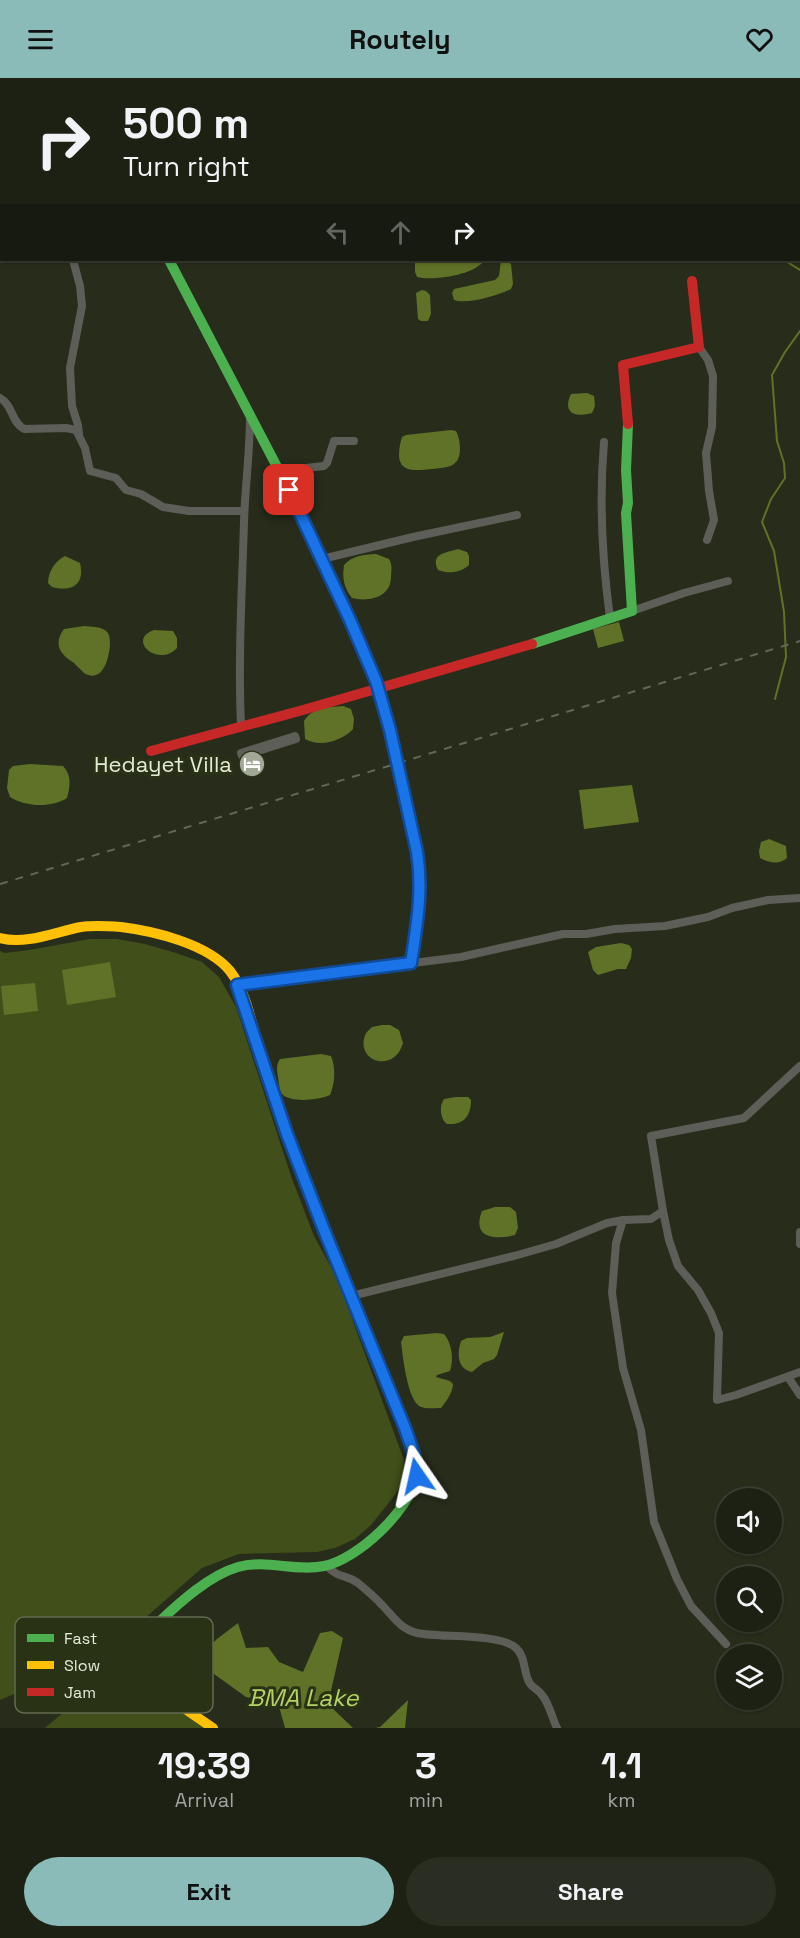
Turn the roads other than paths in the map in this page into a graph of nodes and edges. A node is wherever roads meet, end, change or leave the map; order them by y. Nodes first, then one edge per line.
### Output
1 (73, 261) edge
2 (170, 261) edge
3 (692, 281) dead end
4 (699, 347) junction
5 (0, 398) edge
6 (249, 412) junction
7 (79, 436) junction
8 (354, 441) dead end
9 (604, 442) dead end
10 (279, 471) junction
11 (244, 510) junction
12 (517, 516) dead end
13 (707, 540) dead end
14 (322, 559) junction
15 (728, 582) dead end
16 (632, 611) junction
17 (609, 618) junction
18 (378, 688) junction
19 (241, 726) junction
20 (296, 739) joint
21 (151, 752) dead end
22 (800, 898) edge
23 (0, 938) edge
24 (411, 963) junction
25 (237, 985) junction
26 (800, 1066) edge
27 (663, 1211) junction
28 (624, 1220) junction
29 (800, 1232) edge
30 (800, 1244) edge
31 (351, 1296) junction
32 (800, 1372) edge
33 (788, 1377) junction
34 (800, 1395) edge
35 (327, 1566) junction
36 (167, 1617) edge
37 (726, 1644) dead end
38 (191, 1713) edge
39 (213, 1728) edge
40 (557, 1728) edge

1 - 7 street
2 - 6 street
3 - 4 street
4 - 13 street
4 - 16 street
5 - 7 street
6 - 10 street
6 - 11 street
7 - 11 street
8 - 10 street
9 - 17 street
10 - 14 street
11 - 19 street
12 - 14 street
14 - 18 street
15 - 16 street
16 - 17 street
17 - 18 street
18 - 19 street
18 - 24 street
19 - 21 street
20 - 20 street
22 - 24 street
23 - 25 street
24 - 25 street
25 - 31 street
26 - 27 street
27 - 28 street
27 - 33 street
28 - 31 street
28 - 37 street
29 - 30 street
31 - 35 street
32 - 33 street
33 - 34 street
35 - 36 street
35 - 40 street
38 - 39 street

